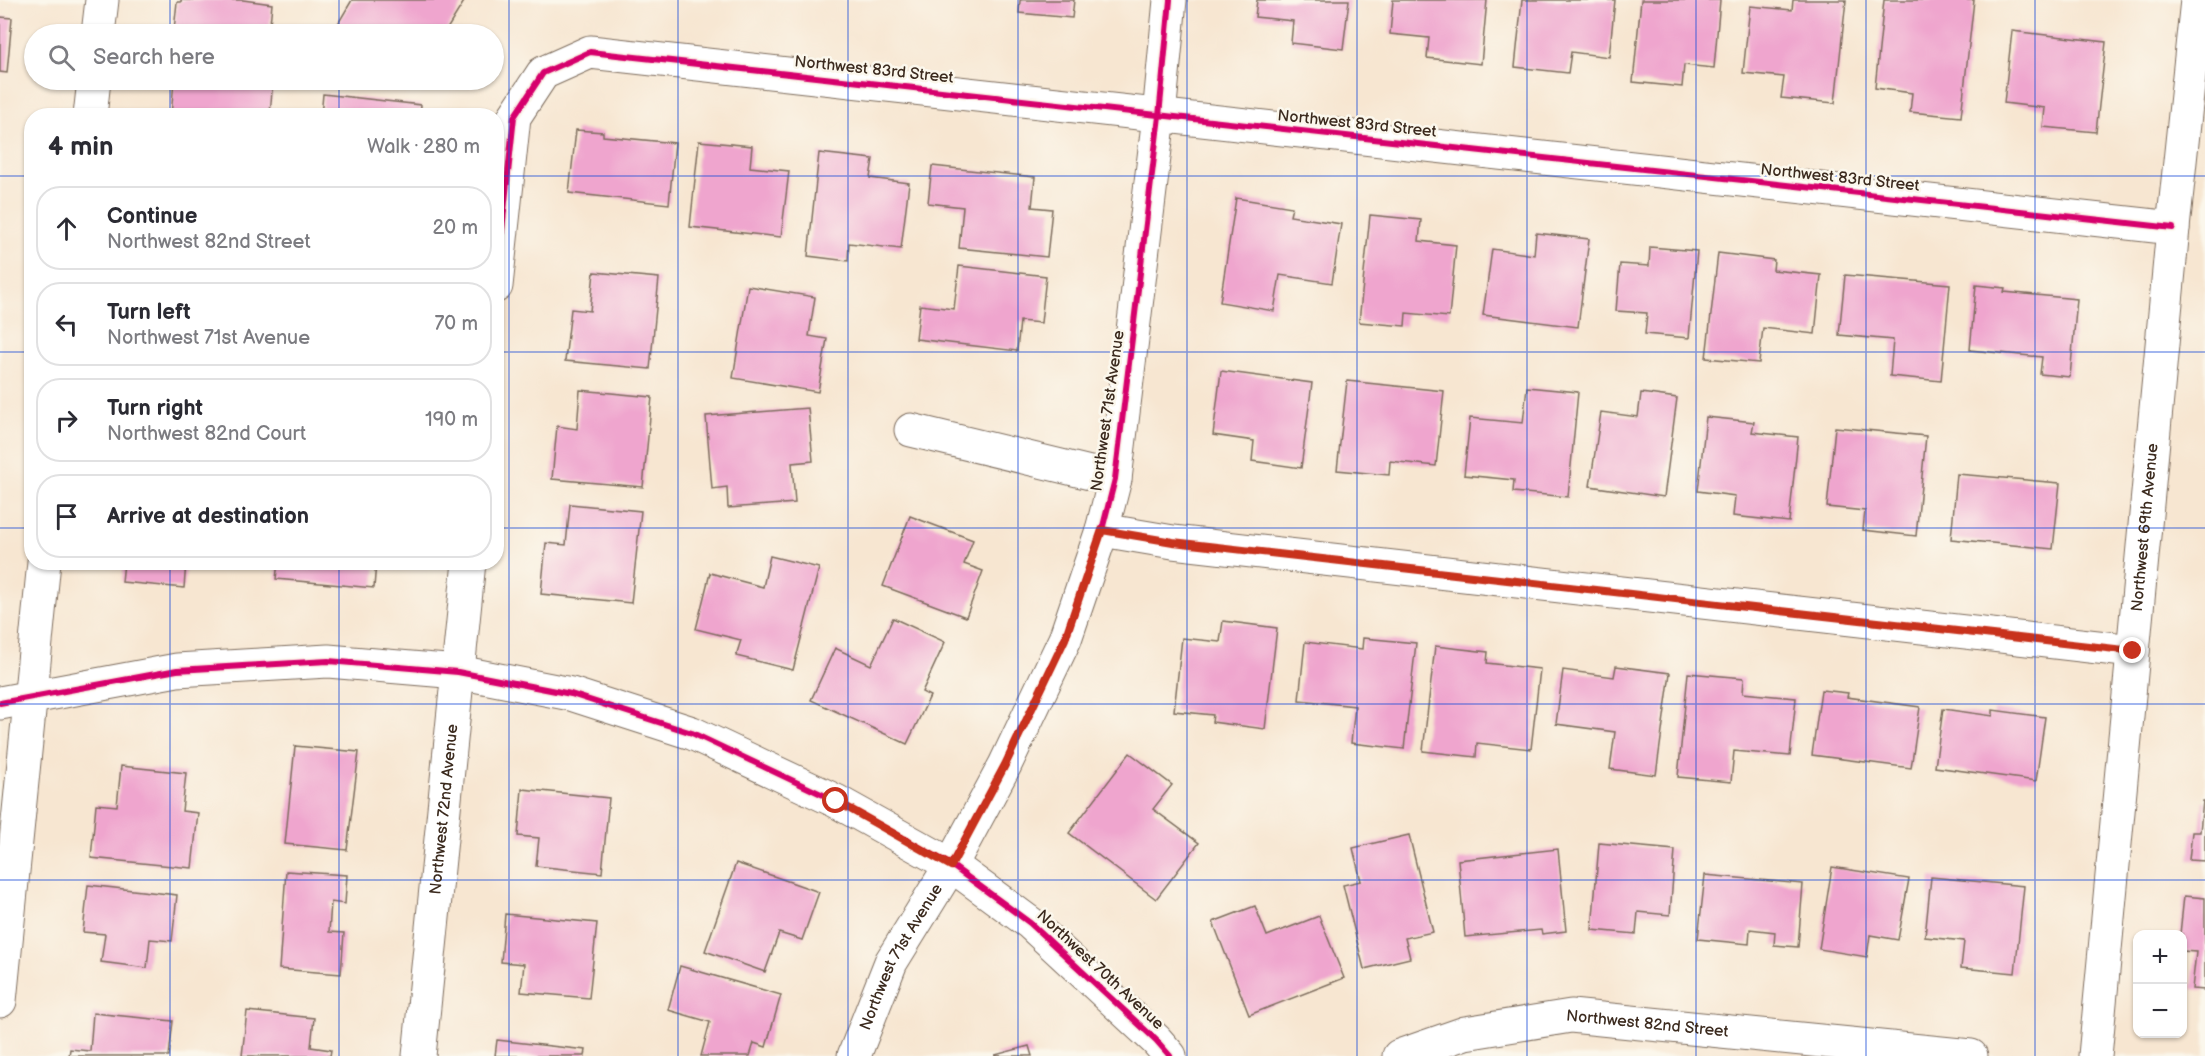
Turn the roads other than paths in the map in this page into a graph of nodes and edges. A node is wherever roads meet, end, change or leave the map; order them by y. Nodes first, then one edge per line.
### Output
1 (102, 0) edge
2 (1170, 0) edge
3 (2197, 0) edge
4 (99, 24) edge
5 (93, 90) edge
6 (91, 108) edge
7 (1159, 116) junction
8 (504, 211) edge
9 (2173, 228) junction
10 (911, 430) dead end
11 (1114, 479) junction
12 (1102, 530) junction
13 (42, 570) edge
14 (468, 570) edge
15 (2133, 651) junction
16 (458, 672) junction
17 (15, 700) edge
18 (951, 866) junction
19 (0, 1002) edge
20 (419, 1056) edge
21 (854, 1056) edge
22 (1170, 1056) edge
23 (1399, 1056) edge
24 (1971, 1056) edge
25 (2095, 1056) edge

1 - 4 street
2 - 7 street, Northwest 71st Avenue
3 - 9 street, Northwest 69th Avenue
5 - 6 street
7 - 8 street, Northwest 83rd Street
7 - 9 street, Northwest 83rd Street
7 - 11 street, Northwest 71st Avenue
9 - 15 street, Northwest 69th Avenue
10 - 11 street
11 - 12 street, Northwest 71st Avenue
12 - 15 street
12 - 18 street, Northwest 71st Avenue
13 - 17 street
14 - 16 street, Northwest 72nd Avenue
15 - 25 street, Northwest 69th Avenue
16 - 17 street
16 - 18 street
16 - 20 street, Northwest 72nd Avenue
17 - 19 street
18 - 21 street, Northwest 71st Avenue
18 - 22 street, Northwest 70th Avenue
23 - 24 street, Northwest 82nd Street

